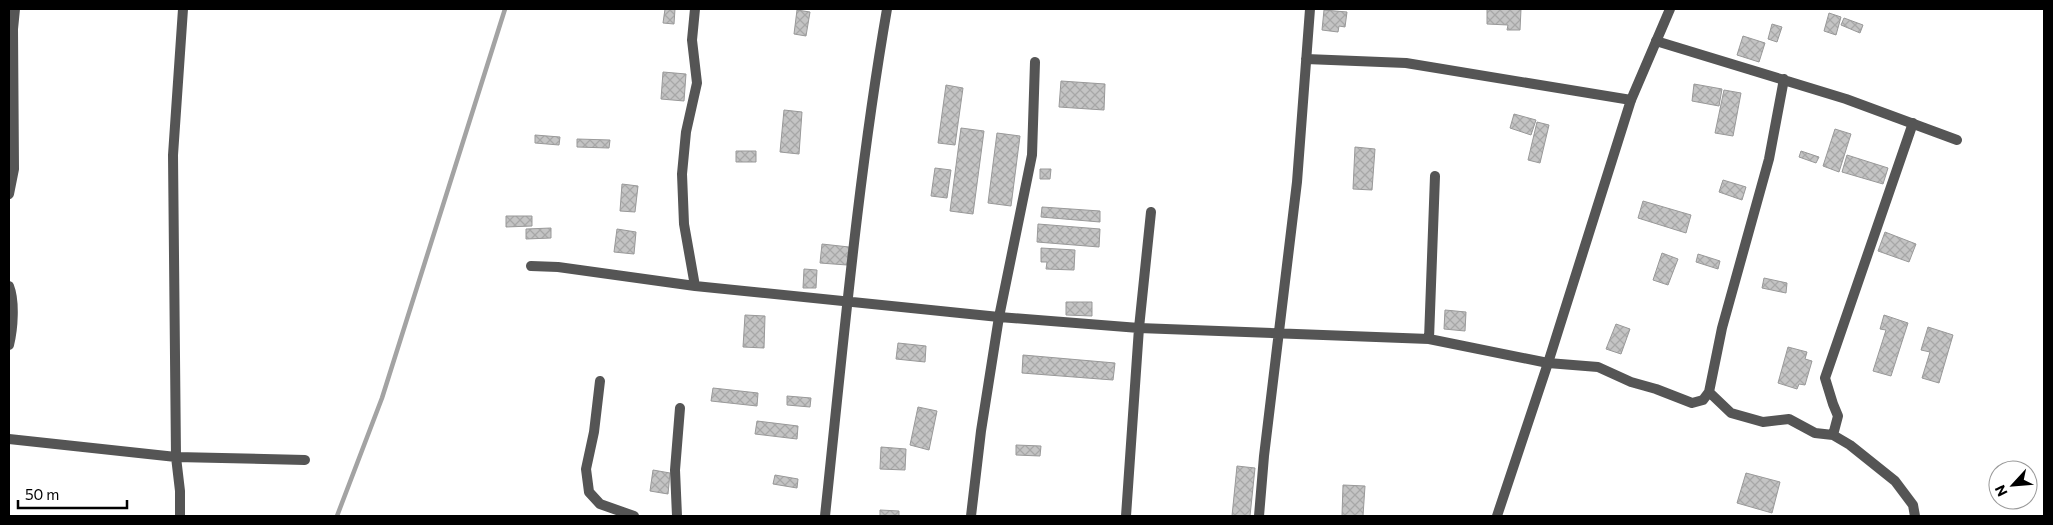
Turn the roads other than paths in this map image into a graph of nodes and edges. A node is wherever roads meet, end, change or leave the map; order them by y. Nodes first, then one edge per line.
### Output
1 (14, 9) edge
2 (183, 9) edge
3 (696, 9) edge
4 (888, 9) edge
5 (1310, 9) edge
6 (1670, 9) edge
7 (11, 28) edge
8 (1656, 41) junction
9 (1306, 59) junction
10 (1035, 62) dead end
11 (1784, 79) junction
12 (1631, 100) junction
13 (1913, 124) junction
14 (1957, 140) dead end
15 (1435, 176) dead end
16 (9, 194) edge
17 (1151, 212) dead end
18 (531, 266) dead end
19 (9, 286) edge
20 (695, 286) junction
21 (848, 302) junction
22 (999, 317) junction
23 (1139, 328) junction
24 (1278, 333) junction
25 (1429, 339) junction
26 (9, 345) edge
27 (1548, 363) junction
28 (600, 382) dead end
29 (1709, 392) junction
30 (680, 408) dead end
31 (1833, 435) junction
32 (9, 439) edge
33 (176, 457) junction
34 (305, 460) dead end
35 (180, 516) edge
36 (634, 516) edge
37 (677, 516) edge
38 (825, 516) edge
39 (971, 516) edge
40 (1126, 516) edge
41 (1259, 516) edge
42 (1497, 516) edge
43 (1915, 516) edge

1 - 7 street
2 - 33 street
3 - 20 street
4 - 21 street
5 - 9 street
6 - 8 street
7 - 16 street
8 - 11 street
8 - 12 street
9 - 12 street
9 - 24 street
10 - 22 street
11 - 13 street
11 - 29 street
12 - 27 street
13 - 14 street
13 - 31 street
15 - 25 street
17 - 23 street
18 - 20 street
19 - 26 street
20 - 21 street
21 - 22 street
21 - 38 street
22 - 23 street
22 - 39 street
23 - 24 street
23 - 40 street
24 - 25 street
24 - 41 street
25 - 27 street
27 - 29 street
27 - 42 street
28 - 36 street
29 - 31 street
30 - 37 street
31 - 43 street
32 - 33 street
33 - 34 street
33 - 35 street

